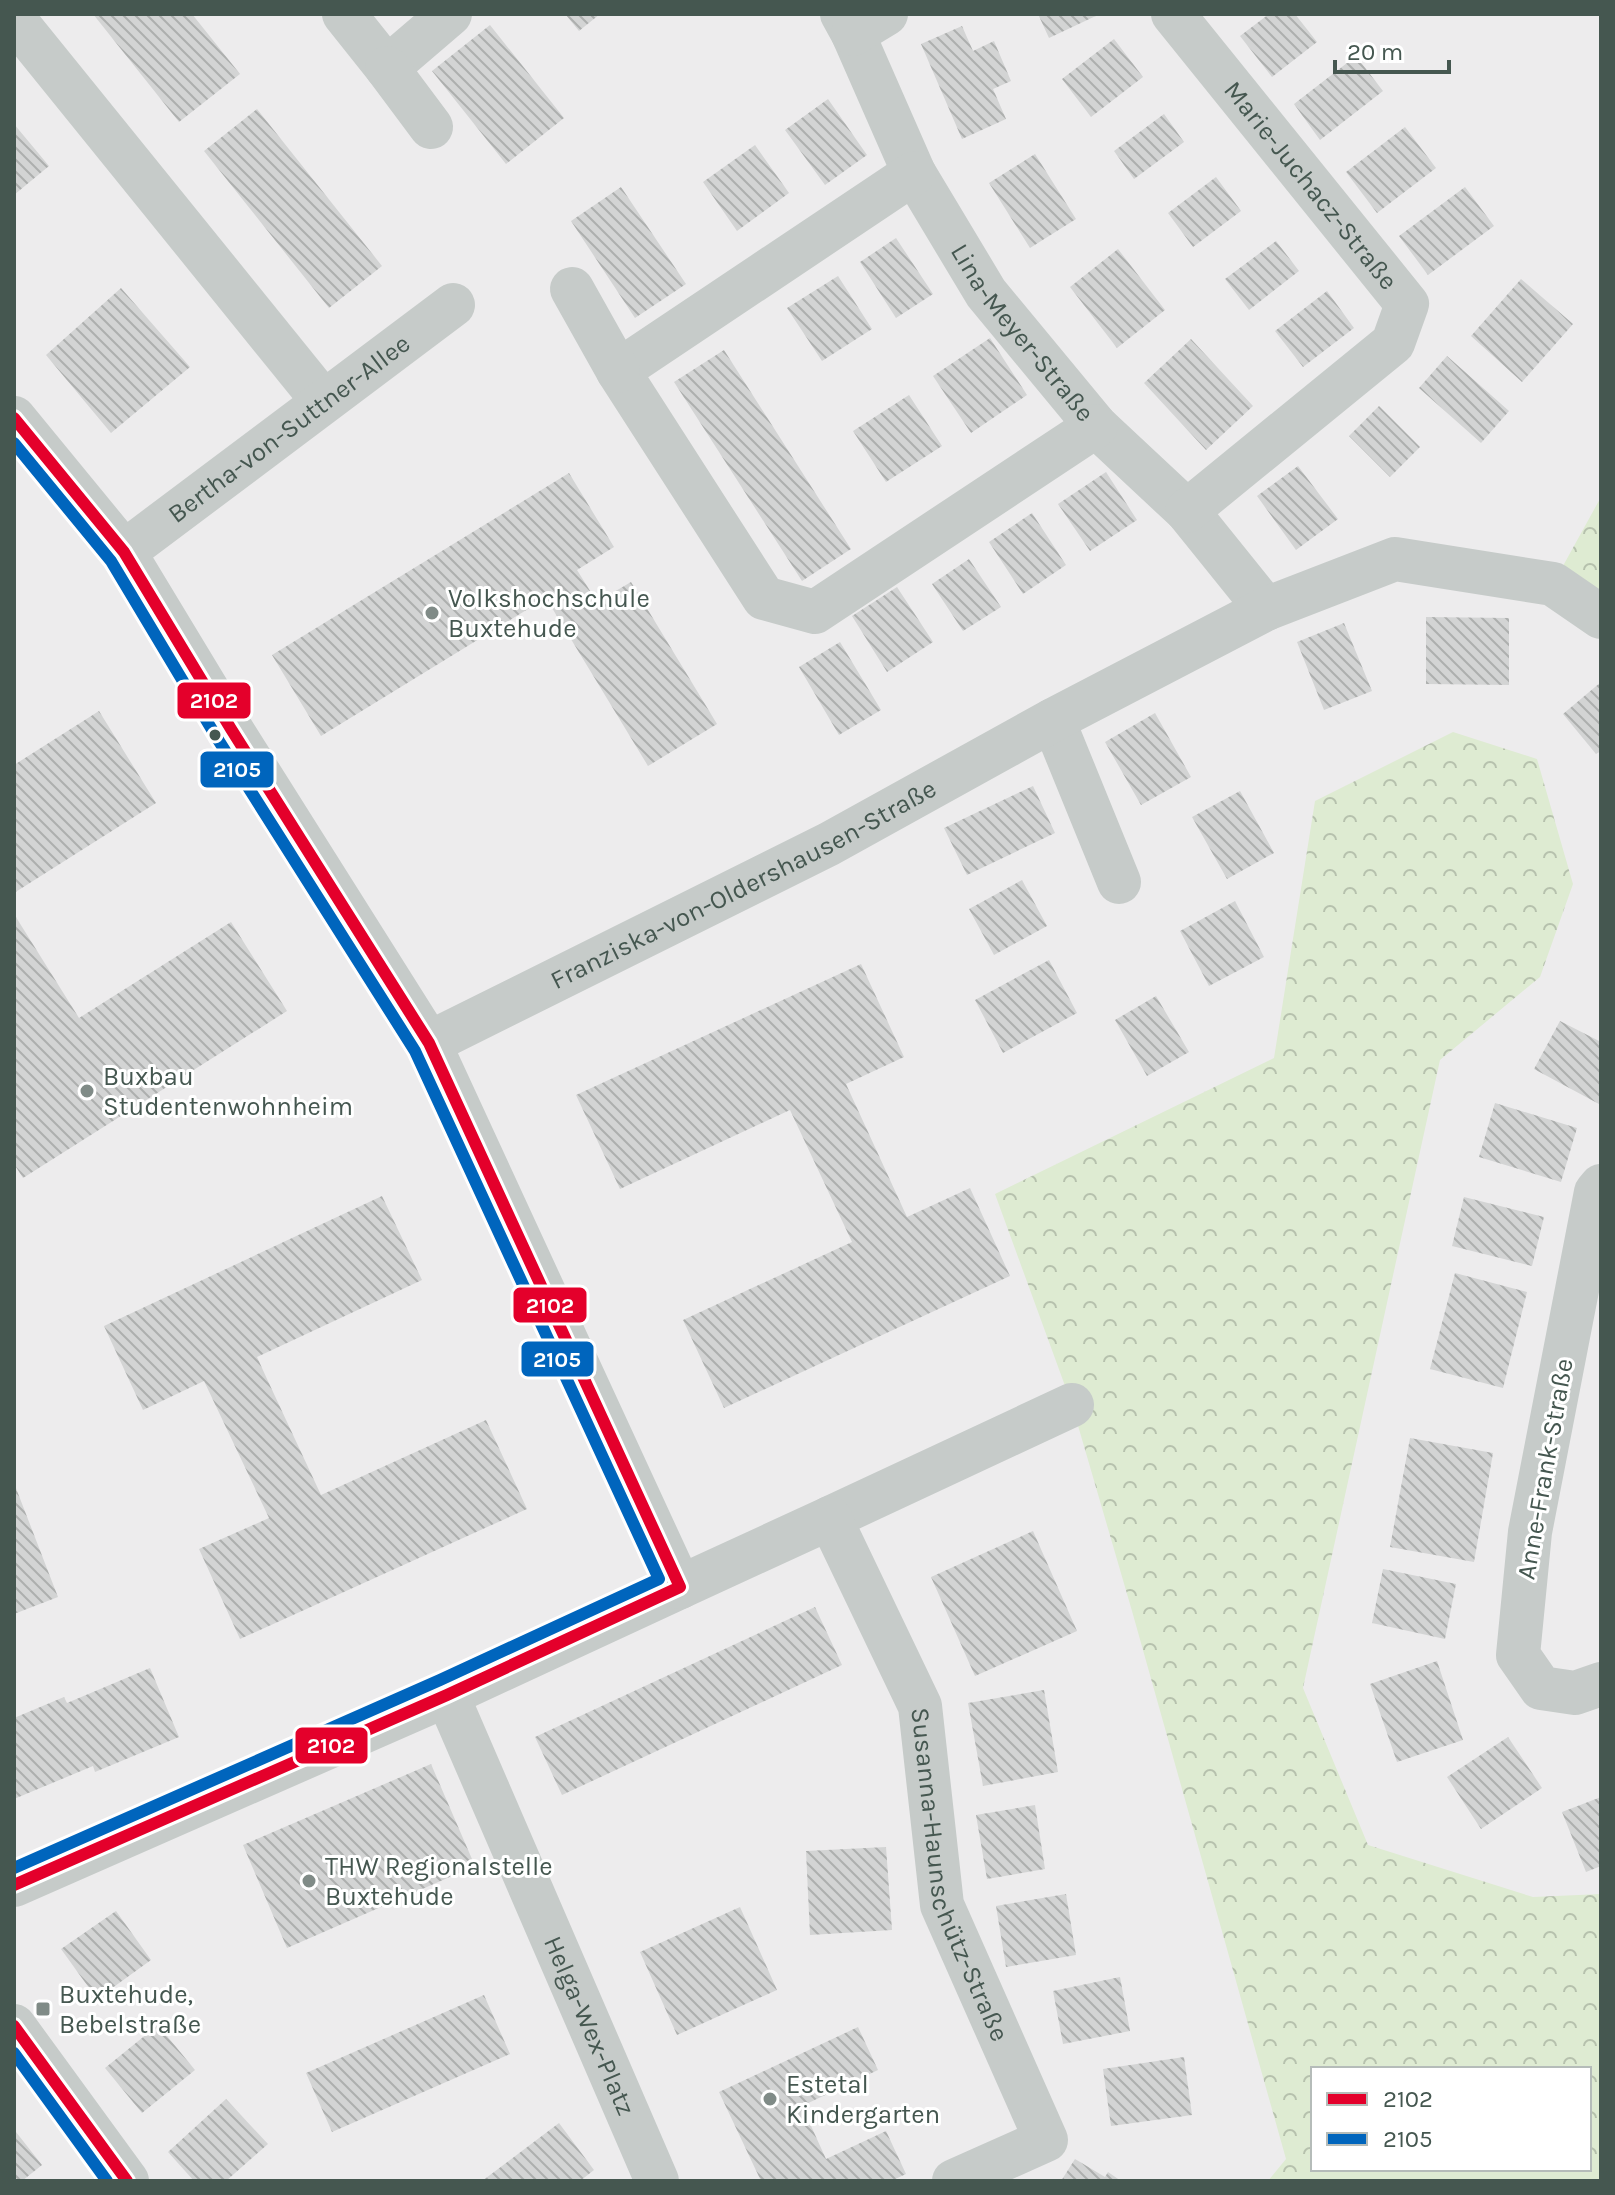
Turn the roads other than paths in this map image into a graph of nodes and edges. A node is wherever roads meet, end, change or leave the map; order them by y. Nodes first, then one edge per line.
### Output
1 (344, 14) edge
2 (450, 14) edge
3 (1173, 14) edge
4 (14, 19) edge
5 (860, 21) edge
6 (387, 68) junction
7 (431, 127) dead end
8 (914, 173) junction
9 (572, 289) dead end
10 (453, 305) dead end
11 (618, 371) junction
12 (323, 401) junction
13 (14, 418) edge
14 (1096, 426) junction
15 (1187, 511) junction
16 (124, 552) junction
17 (1266, 609) junction
18 (1601, 617) edge
19 (1053, 720) junction
20 (1119, 882) dead end
21 (429, 1043) junction
22 (1601, 1186) edge
23 (1072, 1405) dead end
24 (830, 1518) junction
25 (680, 1587) junction
26 (1601, 1684) edge
27 (447, 1695) junction
28 (14, 1885) edge
29 (14, 2026) edge
30 (127, 2181) edge
31 (657, 2181) edge
32 (954, 2181) edge

1 - 6 street
2 - 6 street
3 - 15 street, Marie-Juchacz-Straße
4 - 12 street
5 - 8 street, Lina-Meyer-Straße
6 - 7 street
8 - 11 street
8 - 14 street, Lina-Meyer-Straße
9 - 11 street
10 - 12 street, Bertha-von-Suttner-Allee
11 - 14 street
12 - 16 street, Bertha-von-Suttner-Allee
13 - 16 street
14 - 15 street, Lina-Meyer-Straße
15 - 17 street, Lina-Meyer-Straße
16 - 21 street
17 - 18 street
17 - 19 street, Franziska-von-Oldershausen-Straße
19 - 20 street
19 - 21 street, Franziska-von-Oldershausen-Straße
21 - 25 street
22 - 26 street, Anne-Frank-Straße
23 - 24 street
24 - 25 street
24 - 32 street, Susanna-Haunschütz-Straße
25 - 27 street
27 - 28 street
27 - 31 street, Helga-Wex-Platz
29 - 30 street

